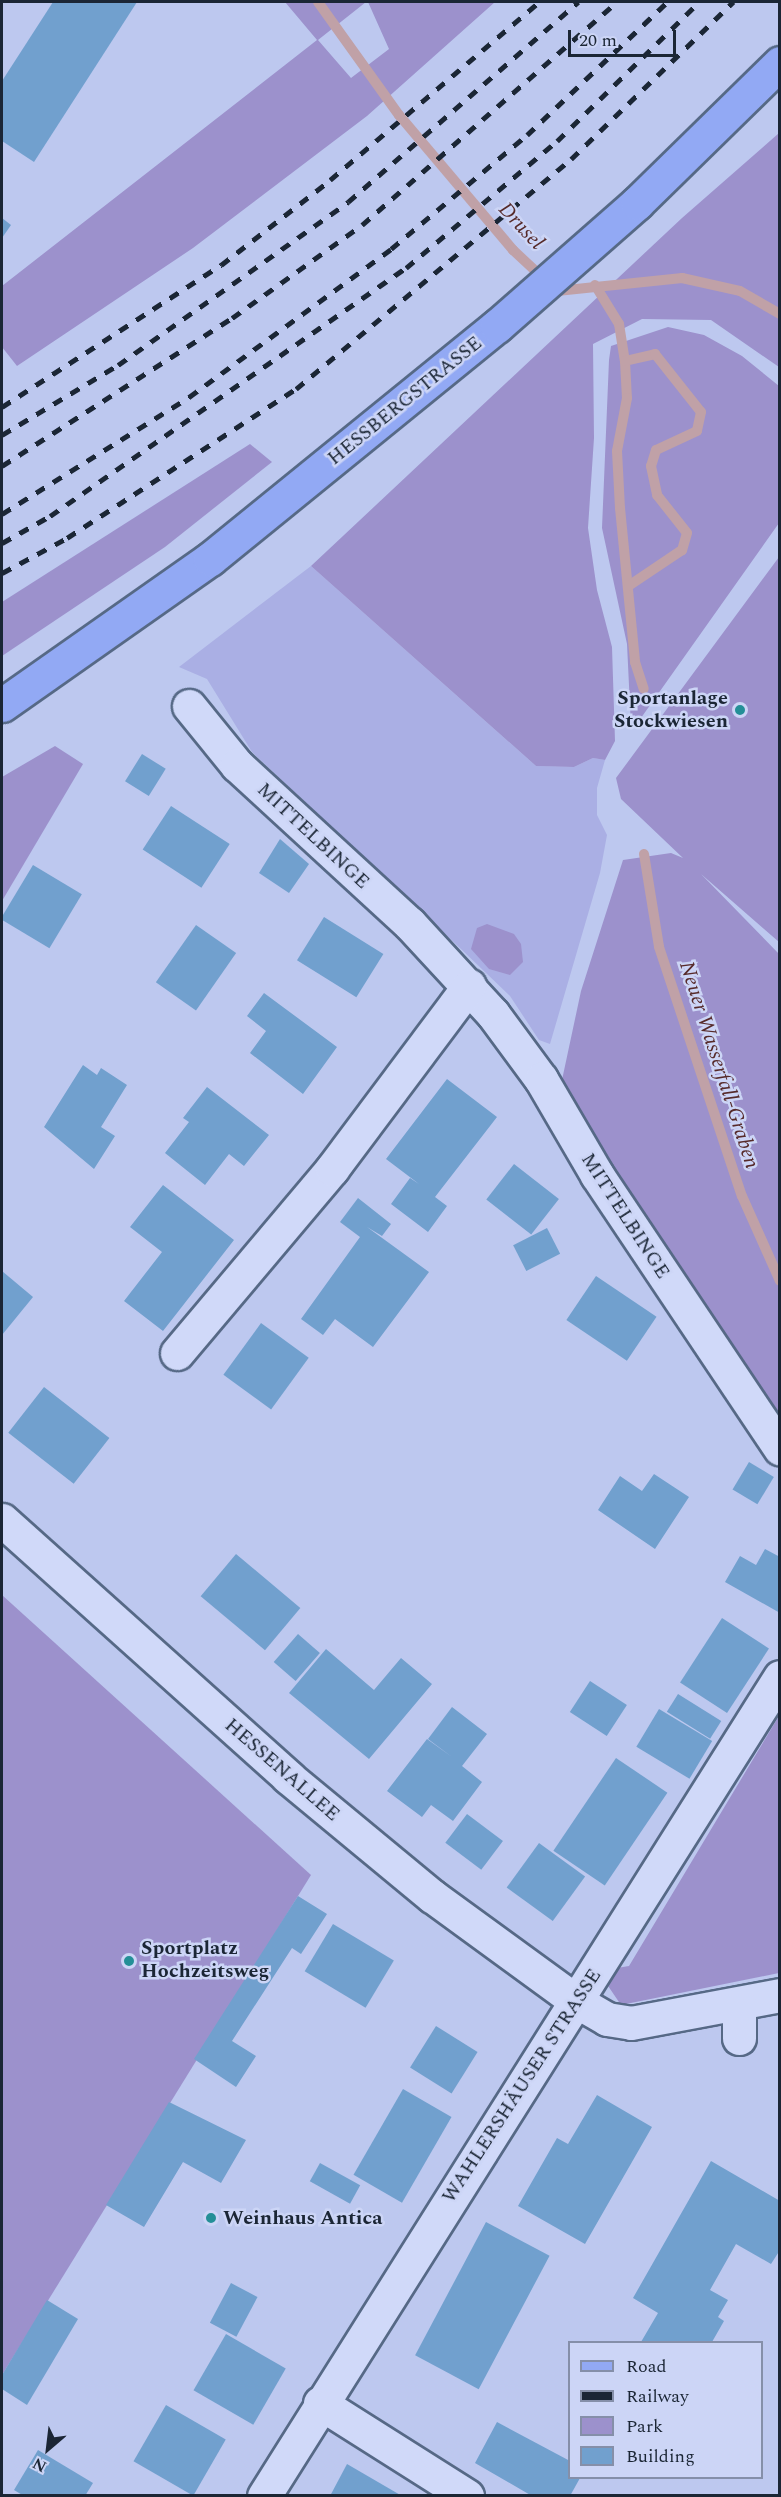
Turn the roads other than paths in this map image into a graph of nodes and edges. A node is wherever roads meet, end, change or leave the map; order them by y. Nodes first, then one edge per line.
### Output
1 (780, 63) edge
2 (2, 705) edge
3 (189, 706) dead end
4 (470, 986) junction
5 (177, 1353) dead end
6 (780, 1448) edge
7 (2, 1520) edge
8 (780, 1677) edge
9 (780, 1995) edge
10 (576, 2001) junction
11 (739, 2004) junction
12 (739, 2038) dead end
13 (320, 2403) junction
14 (264, 2496) edge
15 (467, 2496) edge

1 - 2 main road, HESSBERGSTRASSE
3 - 4 street, MITTELBINGE
4 - 5 street
4 - 6 street, MITTELBINGE
7 - 10 street, HESSENALLEE
8 - 10 street, WAHLERSHÄUSER STRASSE
9 - 11 street, HESSENALLEE
10 - 11 street, HESSENALLEE
10 - 13 street, WAHLERSHÄUSER STRASSE
11 - 12 street
13 - 14 street, WAHLERSHÄUSER STRASSE
13 - 15 street

